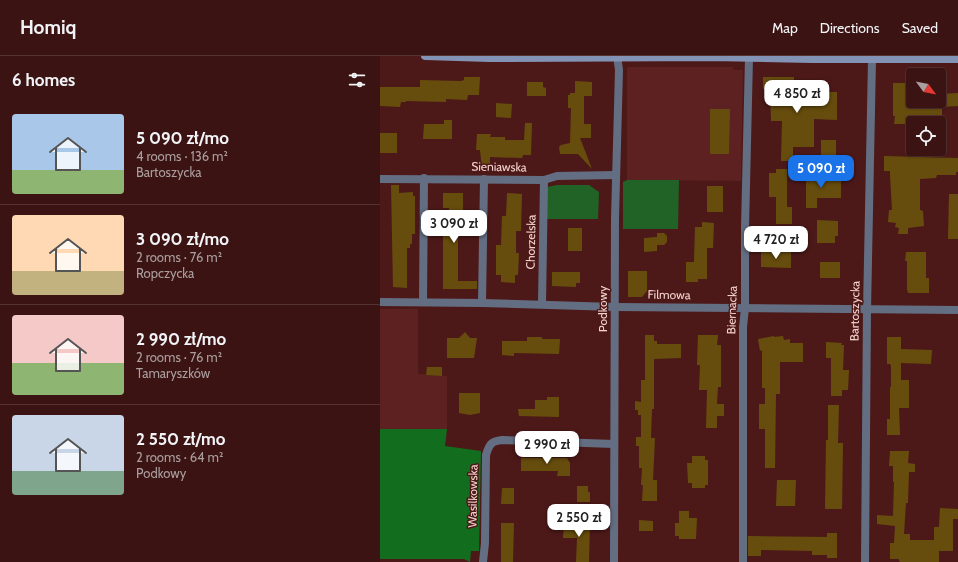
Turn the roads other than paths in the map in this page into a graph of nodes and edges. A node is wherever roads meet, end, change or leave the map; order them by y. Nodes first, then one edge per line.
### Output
1 (425, 56) edge
2 (617, 57) edge
3 (703, 57) edge
4 (758, 57) edge
5 (749, 58) junction
6 (813, 58) edge
7 (870, 58) edge
8 (924, 58) edge
9 (958, 59) edge
10 (616, 175) junction
11 (424, 178) junction
12 (484, 178) junction
13 (380, 179) edge
14 (544, 180) junction
15 (380, 302) edge
16 (423, 302) junction
17 (482, 303) junction
18 (542, 304) junction
19 (615, 307) junction
20 (746, 308) junction
21 (867, 310) junction
22 (958, 310) edge
23 (614, 444) junction
24 (483, 562) edge
25 (614, 562) edge
26 (743, 562) edge
27 (865, 562) edge

1 - 2 street
2 - 3 street
2 - 10 street, Podkowy
3 - 5 street
4 - 5 street
4 - 6 street
5 - 20 street, Biernacka
6 - 7 street
7 - 8 street
7 - 21 street, Bartoszycka
8 - 9 street
10 - 14 street, Sieniawska
10 - 19 street, Podkowy
11 - 12 street, Sieniawska
11 - 13 street, Sieniawska
11 - 16 street
12 - 14 street, Sieniawska
12 - 17 street
14 - 18 street, Chorzelska
15 - 16 street, Filmowa
16 - 17 street, Filmowa
17 - 18 street, Filmowa
18 - 19 street, Filmowa
19 - 20 street, Filmowa
19 - 23 street, Podkowy
20 - 21 street, Filmowa
20 - 26 street, Biernacka
21 - 22 street, Filmowa
21 - 27 street, Bartoszycka
23 - 24 street, Wasilkowska
23 - 25 street, Podkowy

